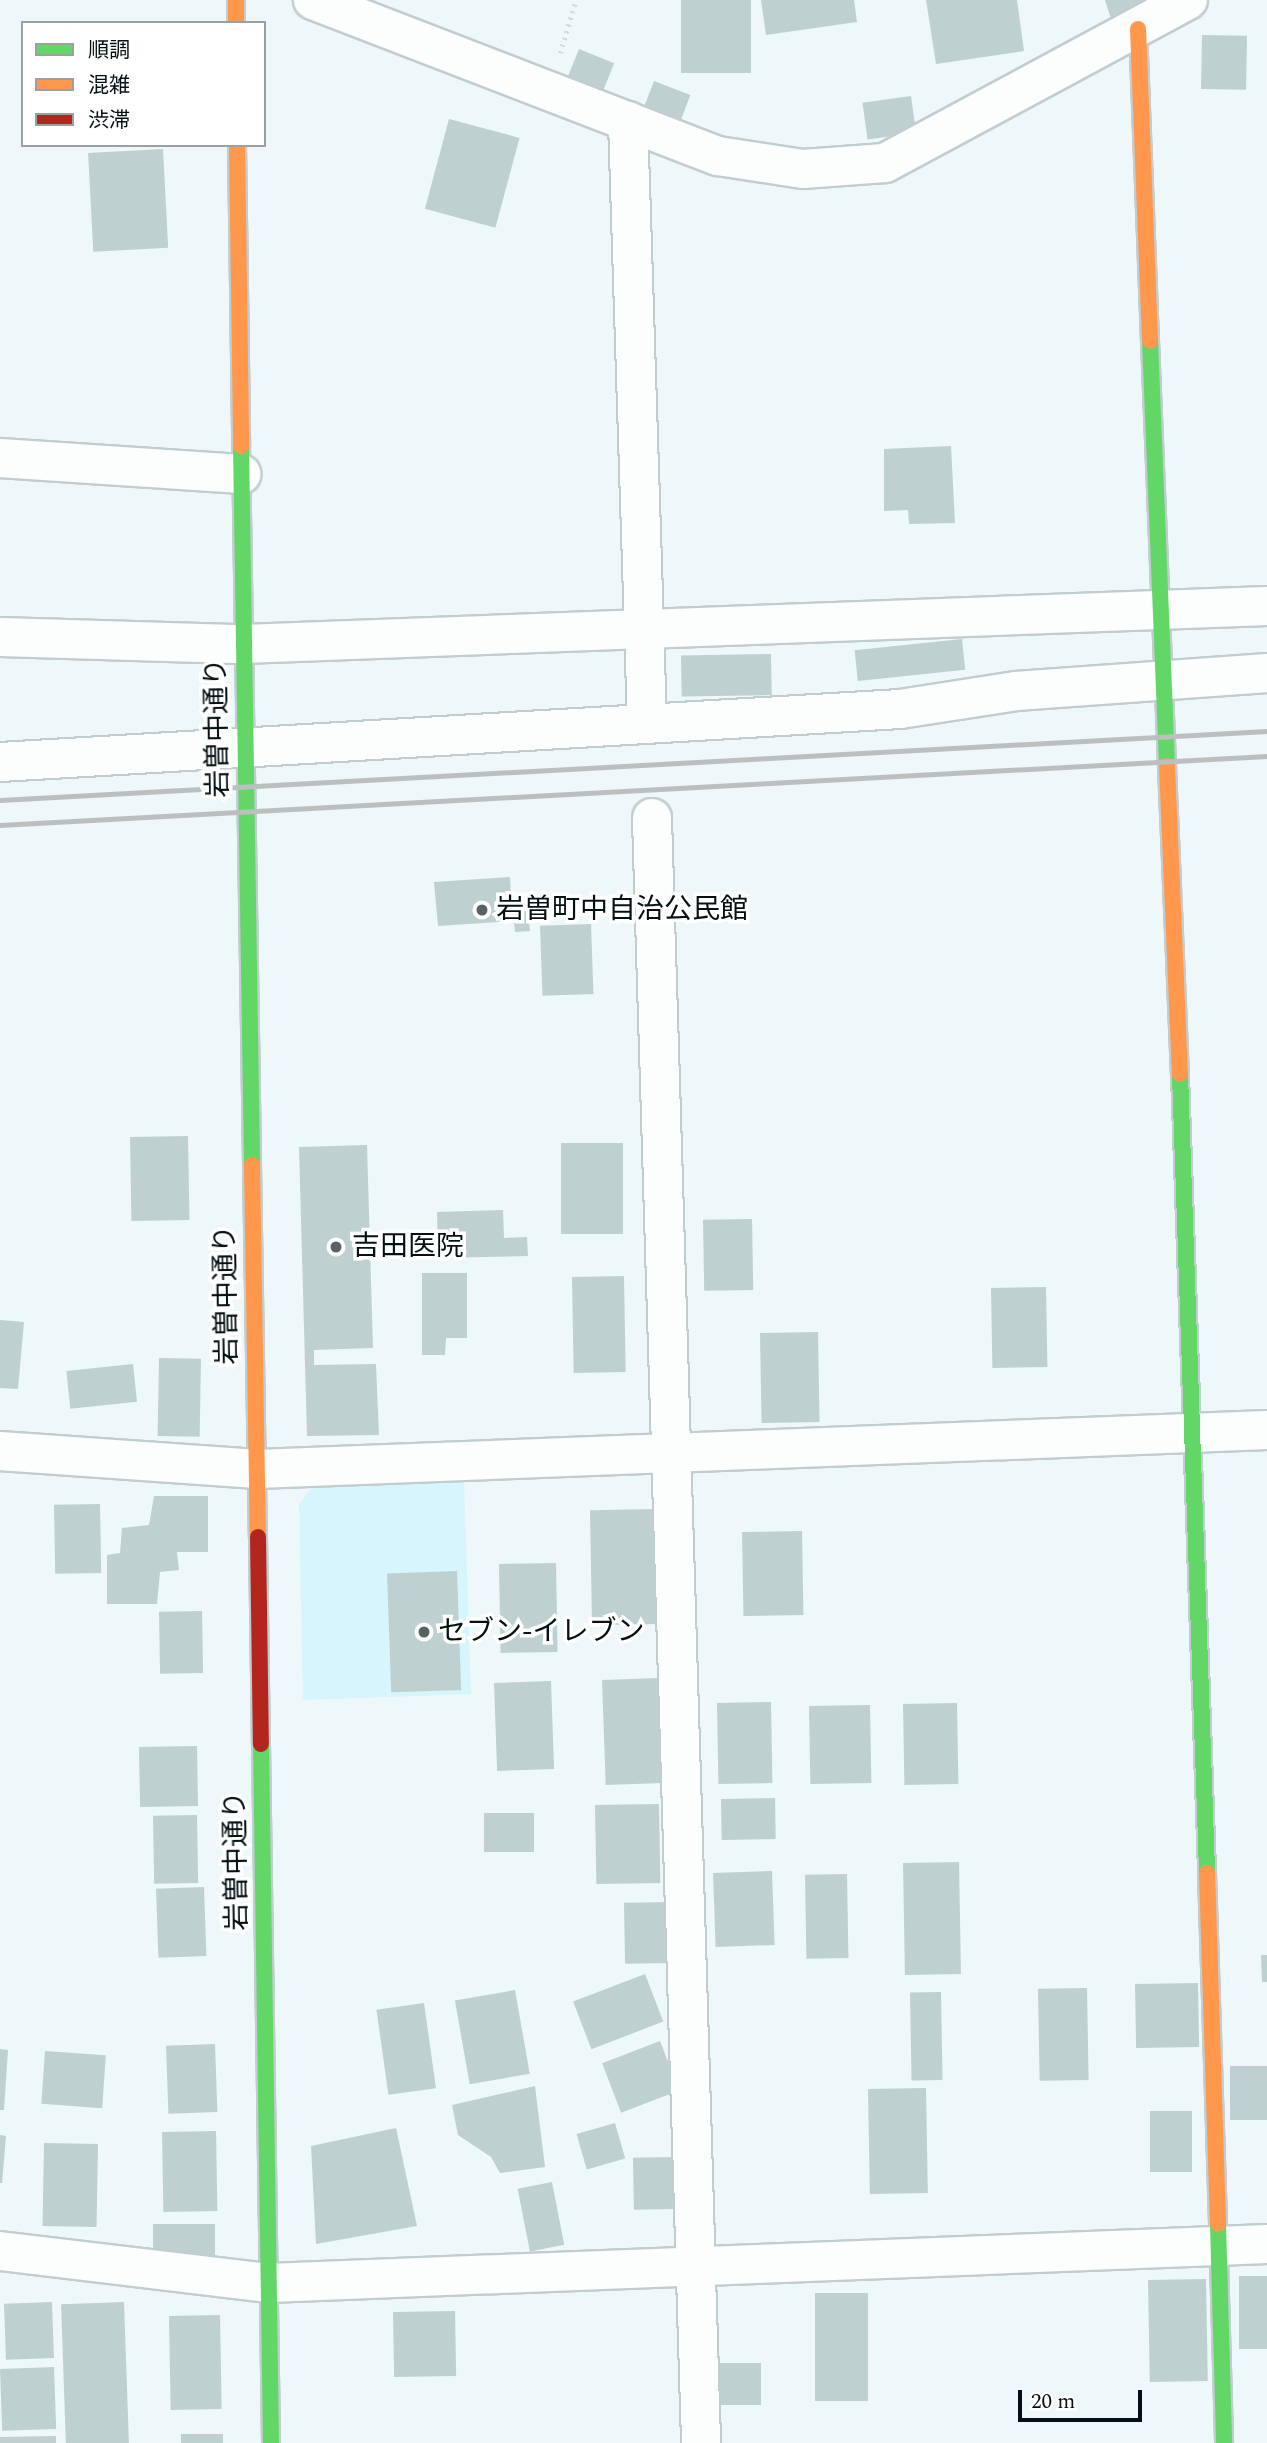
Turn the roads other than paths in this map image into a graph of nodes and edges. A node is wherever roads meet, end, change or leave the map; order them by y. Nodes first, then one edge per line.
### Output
1 (236, 0) edge
2 (313, 0) edge
3 (1188, 0) edge
4 (236, 21) edge
5 (1138, 29) junction
6 (628, 121) junction
7 (237, 147) edge
8 (0, 458) edge
9 (241, 474) junction
10 (1267, 606) edge
11 (1163, 610) junction
12 (641, 629) junction
13 (0, 637) edge
14 (243, 644) junction
15 (1267, 673) edge
16 (1165, 677) junction
17 (647, 723) junction
18 (244, 747) junction
19 (0, 762) edge
20 (652, 818) dead end
21 (1267, 1430) edge
22 (1194, 1433) junction
23 (0, 1451) edge
24 (669, 1453) junction
25 (257, 1469) junction
26 (1267, 2244) edge
27 (1219, 2246) junction
28 (0, 2251) edge
29 (695, 2266) junction
30 (269, 2283) junction
31 (271, 2443) edge
32 (701, 2443) edge
33 (1224, 2443) edge

1 - 4 street
2 - 6 street
3 - 5 street
5 - 6 street
5 - 11 street
6 - 12 street
7 - 9 street, 岩曽中通り
8 - 9 street
9 - 14 street, 岩曽中通り
10 - 11 street
11 - 12 street
11 - 16 street
12 - 14 street
12 - 17 street
13 - 14 street
14 - 18 street, 岩曽中通り
15 - 16 street
16 - 17 street
16 - 22 street
17 - 18 street
18 - 19 street
18 - 25 street, 岩曽中通り
20 - 24 street
21 - 22 street
22 - 24 street
22 - 27 street
23 - 25 street
24 - 25 street
24 - 29 street
25 - 30 street, 岩曽中通り
26 - 27 street
27 - 29 street
27 - 33 street
28 - 30 street
29 - 30 street
29 - 32 street
30 - 31 street, 岩曽中通り

